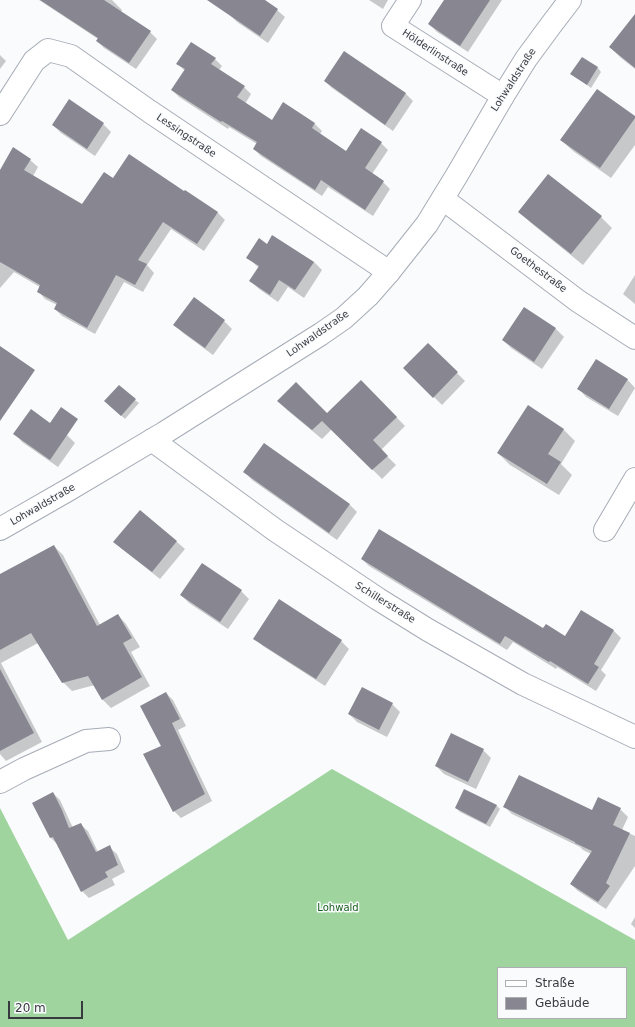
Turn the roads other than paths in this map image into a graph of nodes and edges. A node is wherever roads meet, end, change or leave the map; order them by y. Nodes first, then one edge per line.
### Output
1 (410, 0) edge
2 (570, 0) edge
3 (502, 96) junction
4 (0, 114) edge
5 (443, 199) junction
6 (389, 272) junction
7 (635, 338) edge
8 (152, 440) junction
9 (635, 479) edge
10 (0, 529) edge
11 (606, 530) dead end
12 (635, 736) edge
13 (109, 739) dead end
14 (0, 782) edge

1 - 3 street, Hölderlinstraße
2 - 3 street, Lohwaldstraße
3 - 5 street, Lohwaldstraße
4 - 6 street, Lessingstraße
5 - 6 street, Lohwaldstraße
5 - 7 street, Goethestraße
6 - 8 street, Lohwaldstraße
8 - 10 street, Lohwaldstraße
8 - 12 street, Schillerstraße
9 - 11 street
13 - 14 street

